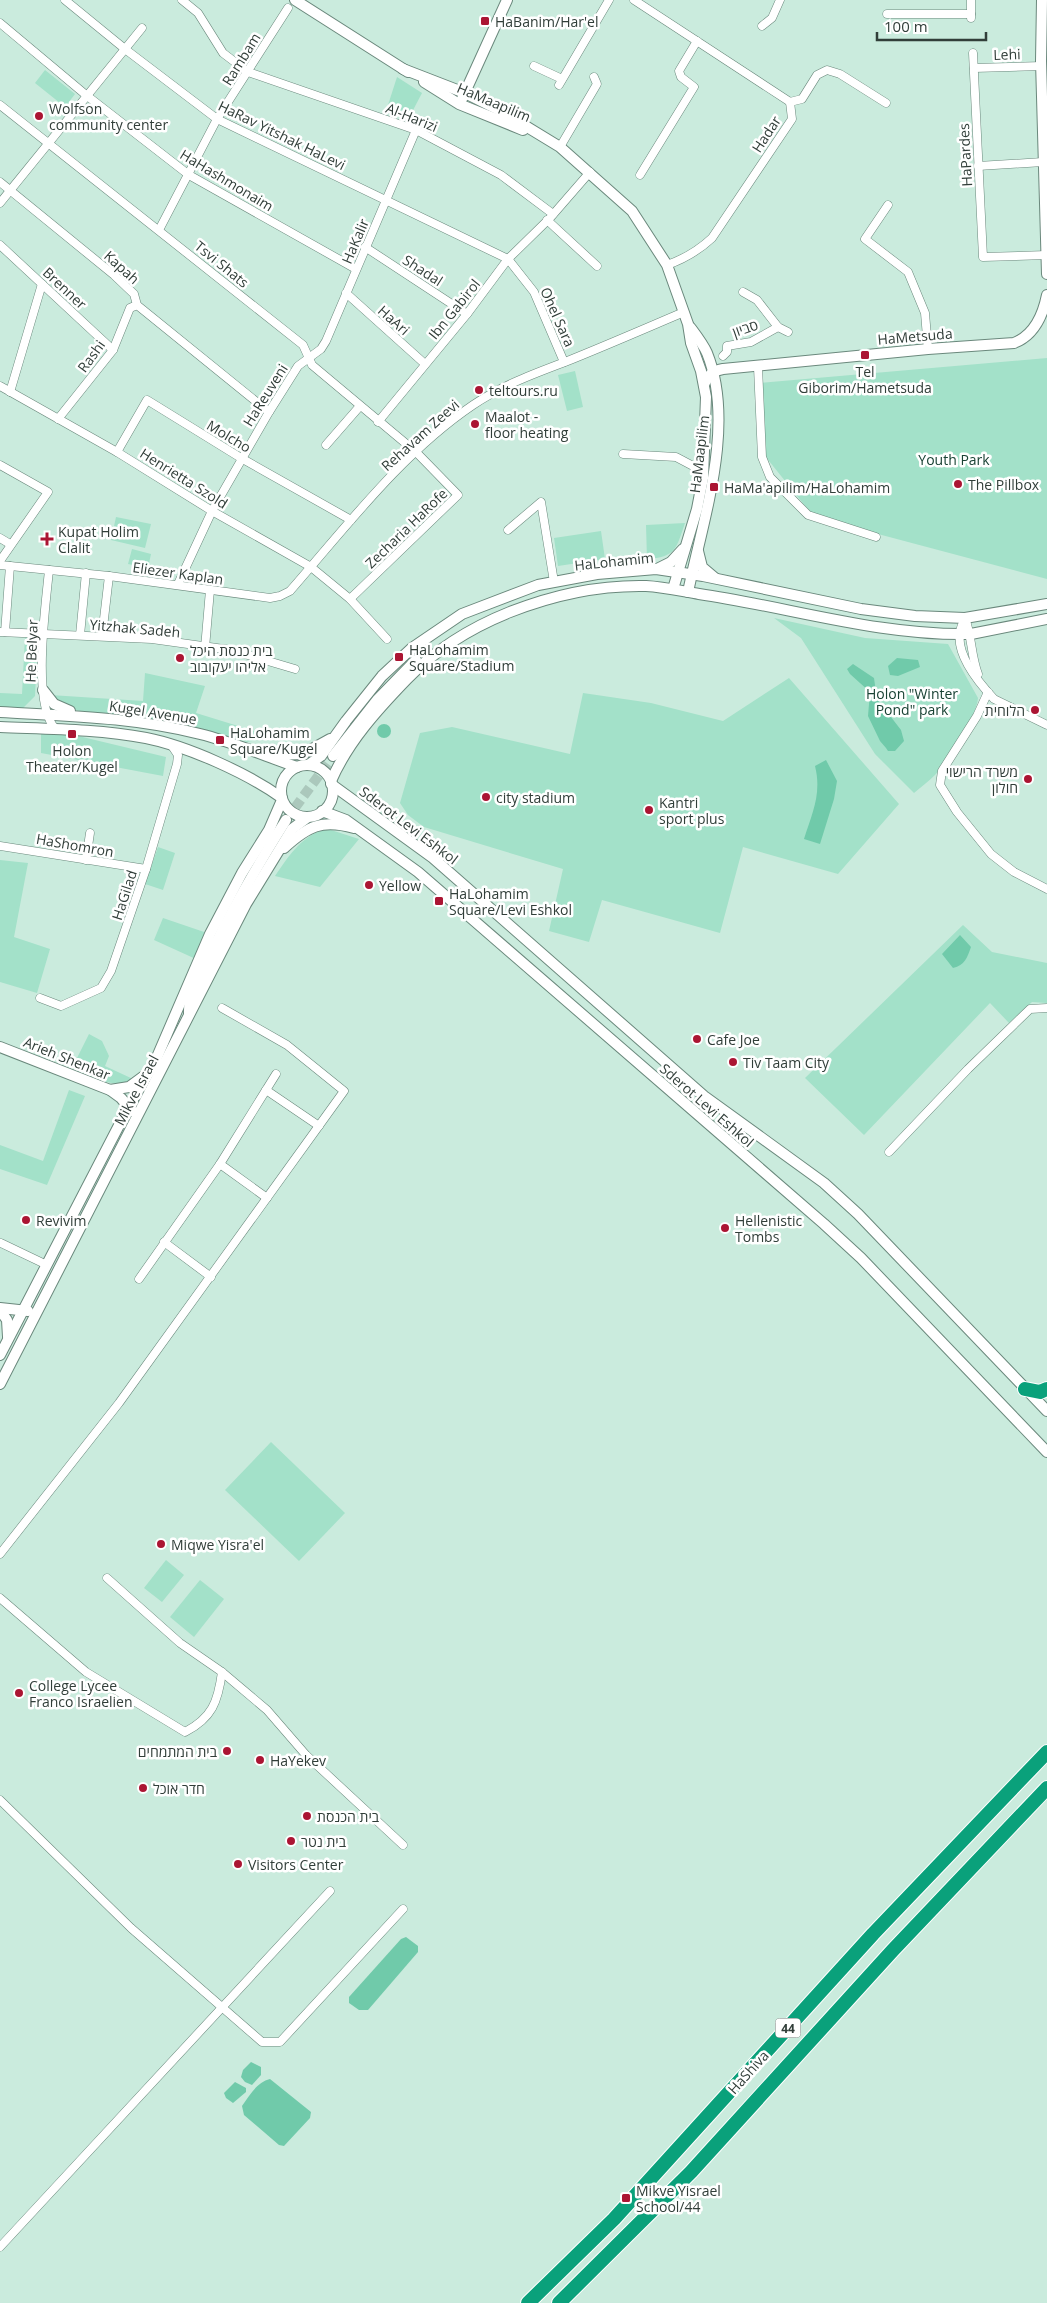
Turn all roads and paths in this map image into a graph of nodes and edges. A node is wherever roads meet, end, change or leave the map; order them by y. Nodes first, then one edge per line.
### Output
1 (65, 0) edge
2 (182, 0) edge
3 (507, 0) edge
4 (609, 0) edge
5 (634, 0) edge
6 (780, 0) edge
7 (970, 0) edge
8 (1042, 0) edge
9 (291, 4) edge
10 (887, 14) dead end
11 (0, 24) edge
12 (762, 26) dead end
13 (142, 28) dead end
14 (697, 41) junction
15 (125, 49) junction
16 (1044, 51) edge
17 (974, 53) dead end
18 (534, 66) dead end
19 (1042, 66) junction
20 (403, 69) junction
21 (974, 71) junction
22 (248, 72) junction
23 (594, 77) dead end
24 (465, 93) junction
25 (86, 95) junction
26 (790, 102) junction
27 (886, 103) dead end
28 (459, 104) junction
29 (0, 105) edge
30 (217, 119) junction
31 (416, 130) junction
32 (550, 140) junction
33 (48, 142) junction
34 (560, 147) junction
35 (1044, 162) junction
36 (978, 167) junction
37 (590, 172) junction
38 (189, 175) junction
39 (640, 175) dead end
40 (0, 182) edge
41 (10, 190) junction
42 (386, 200) junction
43 (0, 202) edge
44 (888, 205) dead end
45 (550, 217) junction
46 (159, 230) junction
47 (0, 245) edge
48 (366, 247) junction
49 (1046, 254) edge
50 (508, 259) junction
51 (667, 265) junction
52 (597, 266) dead end
53 (356, 269) junction
54 (1047, 274) edge
55 (42, 284) junction
56 (743, 292) dead end
57 (346, 293) junction
58 (1047, 295) edge
59 (137, 305) junction
60 (684, 312) junction
61 (468, 314) junction
62 (688, 324) junction
63 (778, 327) junction
64 (788, 332) dead end
65 (928, 349) junction
66 (113, 350) junction
67 (723, 356) dead end
68 (310, 357) junction
69 (564, 362) junction
70 (425, 364) junction
71 (758, 367) junction
72 (713, 371) junction
73 (0, 386) edge
74 (704, 386) junction
75 (716, 386) junction
76 (10, 392) junction
77 (360, 406) junction
78 (269, 412) junction
79 (58, 418) junction
80 (378, 422) junction
81 (326, 445) dead end
82 (117, 452) junction
83 (416, 452) junction
84 (623, 454) dead end
85 (241, 458) junction
86 (0, 465) edge
87 (703, 478) junction
88 (212, 511) junction
89 (351, 520) junction
90 (508, 530) dead end
91 (876, 537) dead end
92 (0, 538) edge
93 (10, 544) junction
94 (698, 546) junction
95 (685, 547) junction
96 (0, 561) edge
97 (0, 565) edge
98 (10, 566) junction
99 (311, 567) junction
100 (656, 569) junction
101 (49, 570) junction
102 (678, 572) junction
103 (86, 573) junction
104 (692, 574) junction
105 (109, 576) junction
106 (718, 579) junction
107 (554, 582) junction
108 (178, 584) junction
109 (673, 589) junction
110 (210, 590) junction
111 (688, 592) junction
112 (350, 599) junction
113 (1047, 604) edge
114 (965, 618) junction
115 (1047, 619) edge
116 (441, 626) junction
117 (2, 632) edge
118 (43, 634) junction
119 (959, 634) junction
120 (971, 634) junction
121 (80, 635) junction
122 (102, 636) junction
123 (387, 639) dead end
124 (443, 642) junction
125 (205, 648) junction
126 (295, 669) dead end
127 (982, 682) junction
128 (43, 690) junction
129 (988, 692) junction
130 (0, 712) edge
131 (46, 713) junction
132 (83, 716) junction
133 (1047, 725) edge
134 (0, 727) edge
135 (56, 729) junction
136 (336, 734) junction
137 (172, 746) junction
138 (261, 753) junction
139 (333, 756) tunnel mouth
140 (308, 765) junction
141 (297, 767) junction
142 (331, 783) junction
143 (282, 799) junction
144 (322, 811) junction
145 (308, 817) junction
146 (286, 820) tunnel mouth
147 (361, 830) junction
148 (90, 833) dead end
149 (0, 846) edge
150 (86, 860) junction
151 (268, 865) junction
152 (146, 869) junction
153 (1047, 890) edge
154 (40, 998) dead end
155 (188, 1001) junction
156 (222, 1008) dead end
157 (1047, 1008) edge
158 (177, 1010) junction
159 (189, 1017) junction
160 (0, 1047) edge
161 (149, 1072) junction
162 (276, 1074) dead end
163 (110, 1090) junction
164 (266, 1090) junction
165 (129, 1106) junction
166 (134, 1124) junction
167 (320, 1126) junction
168 (889, 1152) dead end
169 (220, 1164) junction
170 (267, 1198) junction
171 (164, 1242) junction
172 (1, 1243) edge
173 (47, 1265) junction
174 (211, 1277) junction
175 (139, 1279) dead end
176 (40, 1307) junction
177 (0, 1309) edge
178 (23, 1312) junction
179 (8, 1340) junction
180 (0, 1355) edge
181 (0, 1384) edge
182 (1025, 1389) junction
183 (1047, 1389) edge
184 (1047, 1411) edge
185 (1047, 1452) edge
186 (0, 1554) edge
187 (107, 1578) dead end
188 (0, 1598) edge
189 (222, 1672) junction
190 (1047, 1752) edge
191 (1047, 1788) edge
192 (0, 1800) edge
193 (403, 1845) dead end
194 (330, 1891) dead end
195 (403, 1909) dead end
196 (221, 2007) junction
197 (0, 2247) edge
198 (528, 2303) edge
199 (559, 2303) edge

1 - 15 street, HaRav Yitshak HaLevi
2 - 22 street, Al-Harizi
3 - 24 main road
4 - 18 street
5 - 14 street, Hadar
6 - 12 street
7 - 10 street
8 - 16 main road
9 - 20 main road, HaMaapilim
9 - 22 street, Rambam
11 - 25 street, HaHashmonaim
13 - 15 street
14 - 26 street, Hadar
14 - 39 street
15 - 25 street
15 - 30 street, HaRav Yitshak HaLevi
16 - 19 main road
17 - 21 street, HaPardes
19 - 21 street, Lehi
19 - 35 main road
20 - 24 main road, HaMaapilim
20 - 28 main road, HaMaapilim
21 - 36 street, HaPardes
22 - 30 street, Rambam
22 - 31 street, Al-Harizi
23 - 34 street
24 - 28 main road
24 - 32 main road, HaMaapilim
25 - 33 street
25 - 38 street, HaHashmonaim
26 - 27 street
26 - 51 street, Hadar
28 - 32 main road, HaMaapilim
29 - 33 street, Tsvi Shats
30 - 38 street, Rambam
30 - 42 street, HaRav Yitshak HaLevi
31 - 42 street, HaKalir
31 - 45 street, Al-Harizi
32 - 34 main road, HaMaapilim
33 - 41 street
33 - 46 street, Tsvi Shats
34 - 37 main road, HaMaapilim
35 - 36 street
35 - 49 main road
36 - 49 street, HaPardes
37 - 45 street, Ibn Gabirol
37 - 51 main road, HaMaapilim
38 - 46 street, Rambam
38 - 53 street, HaHashmonaim
40 - 41 street, Kapah
41 - 43 street
41 - 59 street, Kapah
42 - 48 street, HaKalir
42 - 50 street, HaRav Yitshak HaLevi
44 - 65 street
45 - 50 street, Ibn Gabirol
45 - 52 street, Al-Harizi
46 - 68 street, Tsvi Shats
47 - 55 street, Brenner
48 - 53 street, HaKalir
48 - 61 street, Shadal
49 - 54 main road
50 - 61 street, Ibn Gabirol
50 - 69 street, Ohel Sara
51 - 60 main road, HaMaapilim
53 - 57 street, HaKalir
55 - 66 street, Brenner
55 - 76 street
56 - 63 street, סביון
57 - 68 street, HaKalir
57 - 70 street, HaAri
58 - 65 main road, HaMetsuda
59 - 66 street, Rashi
59 - 78 street, Kapah
60 - 62 main road, HaMaapilim
60 - 69 street, Rehavam Zeevi
61 - 70 street, Ibn Gabirol
62 - 72 main road, HaMaapilim
62 - 74 main road, HaMaapilim
63 - 64 street
63 - 67 street, סביון
65 - 71 main road, HaMetsuda
66 - 79 street, Rashi
68 - 77 street, Tsvi Shats
68 - 78 street, HaReuveni
69 - 83 street, Rehavam Zeevi
70 - 80 street, Ibn Gabirol
71 - 72 main road, HaMetsuda
71 - 75 main road, HaMetsuda
71 - 91 street
72 - 74 main road
72 - 75 main road, HaMaapilim
73 - 76 street, Henrietta Szold
74 - 87 main road, HaMaapilim
75 - 94 main road, HaMaapilim
76 - 79 street, Henrietta Szold
77 - 80 street, Tsvi Shats
77 - 81 street
78 - 85 street, HaReuveni
79 - 82 street, Henrietta Szold
80 - 83 street, Tsvi Shats
82 - 85 street, Molcho
82 - 88 street, Henrietta Szold
83 - 89 street, Rehavam Zeevi
83 - 112 street, Zecharia HaRofe
84 - 87 street
85 - 88 street, HaReuveni
85 - 89 street, Molcho
86 - 93 street
87 - 95 main road, HaMaapilim
88 - 99 street, Henrietta Szold
88 - 108 street, HaReuveni
89 - 99 street, Rehavam Zeevi
90 - 107 street
92 - 93 street
93 - 96 street
94 - 104 main road, HaMaapilim
94 - 106 main road
95 - 100 main road
95 - 102 main road, HaMaapilim
97 - 98 street, Eliezer Kaplan
98 - 101 street, Eliezer Kaplan
98 - 117 street
99 - 110 street, Eliezer Kaplan
99 - 112 street, Henrietta Szold
100 - 102 main road, HaLohamim
100 - 107 main road, HaLohamim
101 - 103 street, Eliezer Kaplan
101 - 118 street, He BeIyar
102 - 104 main road, HaLohamim
102 - 109 main road, HaMaapilim
103 - 105 street, Eliezer Kaplan
103 - 121 street
104 - 106 main road, HaLohamim
104 - 111 main road, HaMaapilim
105 - 108 street, Eliezer Kaplan
105 - 122 street
106 - 114 main road, HaLohamim
107 - 116 main road, HaLohamim
108 - 110 street, Eliezer Kaplan
109 - 111 main road, HaLohamim
109 - 124 main road, HaLohamim
110 - 125 street
111 - 119 main road, HaLohamim
112 - 123 street, Henrietta Szold
113 - 114 main road, HaLohamim
114 - 119 street
114 - 120 street
115 - 120 main road, HaLohamim
116 - 124 main road
116 - 136 main road, HaLohamim
117 - 118 street, Yitzhak Sadeh
118 - 121 street, Yitzhak Sadeh
118 - 128 street, He BeIyar
119 - 120 main road, HaLohamim
119 - 127 street
120 - 127 street
121 - 122 street, Yitzhak Sadeh
122 - 125 street, Yitzhak Sadeh
124 - 139 main road
124 - 142 main road, HaLohamim
125 - 126 street, Yitzhak Sadeh
127 - 129 street
128 - 131 street, He BeIyar
128 - 132 main road
129 - 133 street
129 - 153 street
130 - 131 main road, Kugel Avenue
131 - 132 main road, Kugel Avenue
131 - 135 street, He BeIyar
132 - 138 main road, Kugel Avenue
134 - 135 main road, Kugel Avenue
135 - 137 main road, Kugel Avenue
136 - 138 main road
136 - 140 main road, HaLohamim
137 - 143 main road, Kugel Avenue
137 - 152 street, HaGilad
138 - 141 main road, Kugel Avenue
140 - 141 main road
140 - 142 main road
141 - 143 main road
142 - 144 main road
142 - 182 main road, Sderot Levi Eshkol
143 - 145 main road
143 - 158 main road, Mikve Israel
144 - 145 main road
144 - 147 main road, Sderot Levi Eshkol
145 - 151 main road, Mikve Israel
146 - 155 main road
147 - 151 main road
147 - 185 main road, Sderot Levi Eshkol
148 - 150 street
149 - 150 street, HaShomron
150 - 152 street, HaShomron
151 - 159 main road, Mikve Israel
152 - 154 street, HaGilad
155 - 158 main road
155 - 159 main road
156 - 167 street
157 - 168 street
158 - 161 main road, Mikve Israel
159 - 166 main road, Mikve Israel
160 - 163 main road, Arieh Shenkar
161 - 163 main road
161 - 165 main road, Mikve Israel
162 - 164 street
163 - 165 main road, Arieh Shenkar
164 - 167 street
164 - 169 street
165 - 166 main road
165 - 173 main road, Mikve Israel
166 - 176 main road, Mikve Israel
167 - 170 street
169 - 170 street
169 - 171 street
170 - 174 street
171 - 174 street
171 - 175 street
172 - 173 street
173 - 178 main road, Mikve Israel
174 - 186 street
176 - 178 main road
176 - 181 main road, Mikve Israel
177 - 178 main road
177 - 179 main road
178 - 179 main road, Mikve Israel
179 - 180 main road, Mikve Israel
182 - 183 highway
182 - 184 main road, Sderot Levi Eshkol
187 - 189 street
188 - 189 street
189 - 193 street
190 - 198 highway, HaShiva / 44
191 - 199 highway, HaShiva / 44
192 - 196 street
194 - 196 street
195 - 196 street
196 - 197 street

